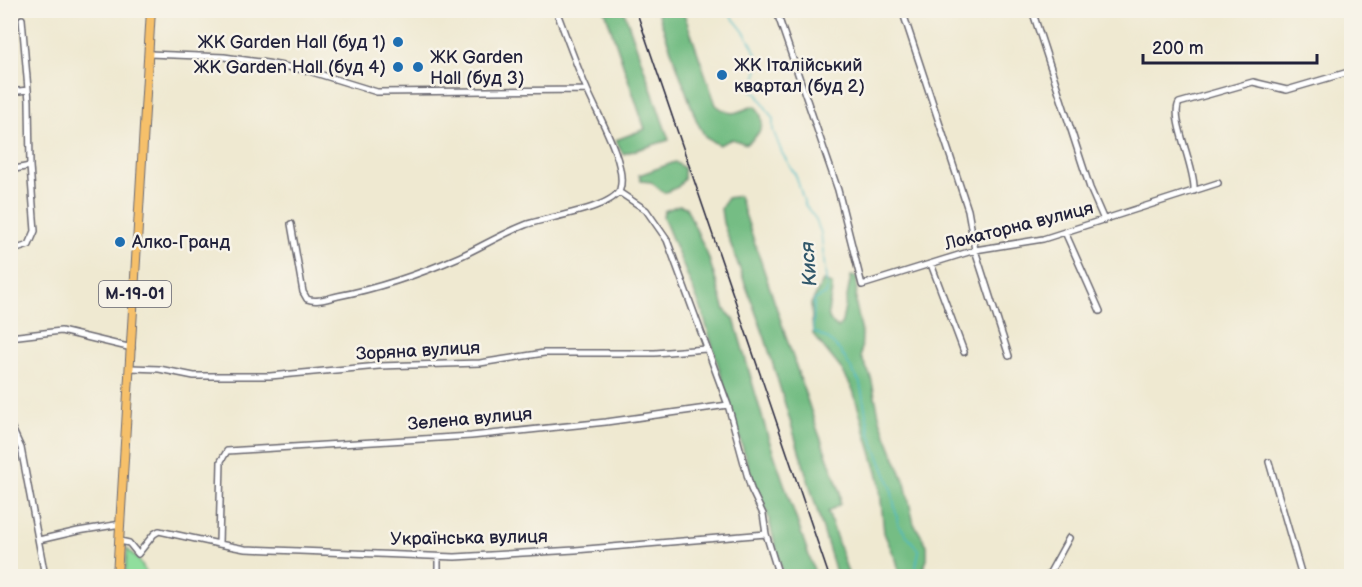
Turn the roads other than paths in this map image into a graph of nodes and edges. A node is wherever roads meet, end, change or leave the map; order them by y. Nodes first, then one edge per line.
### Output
1 (151, 10) edge
2 (556, 10) edge
3 (776, 10) edge
4 (902, 10) edge
5 (1032, 10) edge
6 (22, 19) dead end
7 (149, 54) junction
8 (1352, 71) edge
9 (28, 90) junction
10 (587, 90) junction
11 (10, 92) edge
12 (30, 166) junction
13 (10, 170) edge
14 (1218, 183) dead end
15 (1194, 191) junction
16 (619, 192) junction
17 (1104, 220) junction
18 (291, 224) dead end
19 (1065, 232) junction
20 (975, 250) junction
21 (10, 251) edge
22 (931, 264) junction
23 (1100, 310) dead end
24 (10, 337) edge
25 (132, 348) junction
26 (706, 350) junction
27 (964, 352) dead end
28 (1009, 356) dead end
29 (131, 368) junction
30 (728, 405) junction
31 (10, 424) edge
32 (1269, 462) dead end
33 (121, 525) junction
34 (766, 534) junction
35 (1069, 538) dead end
36 (39, 540) junction
37 (120, 541) junction
38 (219, 544) junction
39 (438, 557) junction
40 (45, 576) edge
41 (117, 576) edge
42 (438, 576) edge
43 (779, 576) edge
44 (1048, 576) edge
45 (1302, 576) edge

1 - 7 main road, М-19-01
2 - 10 street
3 - 22 street, Локаторна вулиця
4 - 20 street
5 - 17 street
6 - 9 street
7 - 10 street
7 - 25 main road, М-19-01
8 - 15 street
9 - 11 street
9 - 12 street
10 - 16 street
12 - 13 street
12 - 21 street
14 - 15 street, Локаторна вулиця
15 - 17 street, Локаторна вулиця
16 - 18 street
16 - 26 street
17 - 19 street, Локаторна вулиця
19 - 20 street, Локаторна вулиця
19 - 23 street
20 - 22 street, Локаторна вулиця
20 - 28 street
22 - 27 street
24 - 25 street
25 - 29 main road, М-19-01
26 - 29 street, Зоряна вулиця
26 - 30 street
29 - 33 main road, М-19-01
30 - 34 street
30 - 38 street, Зелена вулиця
31 - 36 street
32 - 45 street
33 - 36 street
33 - 37 main road, М-19-01
34 - 39 street, Українська вулиця
34 - 43 street
35 - 44 street
36 - 40 street
37 - 38 street, Українська вулиця
37 - 41 main road, М-19-01
38 - 39 street, Українська вулиця
39 - 42 street

